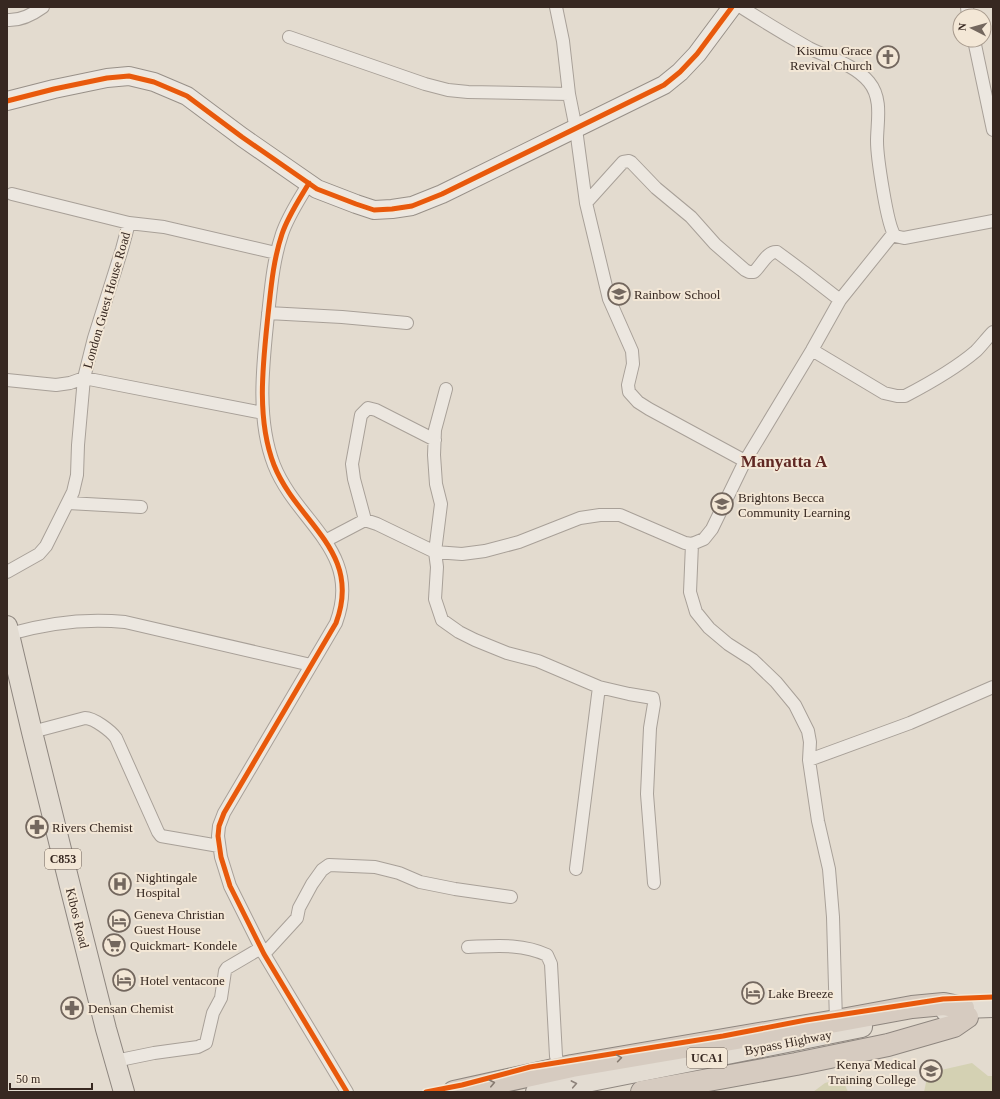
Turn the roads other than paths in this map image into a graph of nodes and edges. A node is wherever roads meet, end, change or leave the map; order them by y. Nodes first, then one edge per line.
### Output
1 (43, 7) edge
2 (556, 7) edge
3 (732, 7) edge
4 (741, 7) edge
5 (7, 20) edge
6 (289, 37) dead end
7 (976, 48) edge
8 (569, 94) junction
9 (990, 99) edge
10 (7, 101) edge
11 (576, 129) junction
12 (993, 130) edge
13 (309, 183) junction
14 (12, 194) dead end
15 (586, 203) junction
16 (993, 221) edge
17 (129, 223) junction
18 (893, 234) junction
19 (276, 253) junction
20 (840, 300) junction
21 (268, 313) junction
22 (407, 323) dead end
23 (993, 332) edge
24 (812, 350) junction
25 (84, 378) junction
26 (7, 380) edge
27 (446, 389) dead end
28 (263, 413) junction
29 (435, 440) junction
30 (745, 461) junction
31 (68, 503) junction
32 (141, 507) dead end
33 (365, 520) junction
34 (325, 541) junction
35 (692, 544) junction
36 (435, 552) junction
37 (7, 572) edge
38 (8, 630) edge
39 (12, 664) edge
40 (311, 665) junction
41 (599, 687) junction
42 (993, 687) edge
43 (32, 732) junction
44 (809, 760) junction
45 (219, 846) junction
46 (576, 869) dead end
47 (654, 883) dead end
48 (511, 897) dead end
49 (468, 947) dead end
50 (262, 951) junction
51 (993, 1008) edge
52 (965, 1013) junction
53 (836, 1021) junction
54 (115, 1061) junction
55 (559, 1068) junction
56 (124, 1092) edge
57 (347, 1092) edge
58 (454, 1092) edge
59 (536, 1092) edge
60 (592, 1092) edge
61 (642, 1092) edge

1 - 5 street
2 - 8 street
3 - 11 street
4 - 18 street
6 - 8 street
7 - 9 street
8 - 11 street
9 - 12 street
10 - 13 street
11 - 13 street
11 - 15 street
13 - 19 street
14 - 17 street
15 - 20 street
15 - 30 street
16 - 18 street
17 - 19 street, London Guest House Road
17 - 25 street, London Guest House Road
18 - 20 street
19 - 21 street
20 - 24 street
21 - 22 street
21 - 28 street
23 - 24 street
24 - 30 street
25 - 26 street
25 - 28 street
25 - 31 street, London Guest House Road
27 - 29 street
28 - 34 street
29 - 33 street
29 - 36 street
30 - 35 street
31 - 32 street
31 - 37 street, London Guest House Road
33 - 34 street
33 - 36 street
34 - 40 street
35 - 36 street
35 - 44 street
36 - 41 street
38 - 39 main road, Kibos Road / C853
38 - 40 street
39 - 43 main road, Kibos Road / C853
40 - 45 street
41 - 46 street
41 - 47 street
42 - 44 street
43 - 45 street
43 - 54 main road, Kibos Road / C853
44 - 53 street
45 - 50 street
48 - 50 street
49 - 55 street
50 - 54 street
50 - 57 street
51 - 52 main road, Bypass Highway / UCA1
52 - 53 highway
59 -> 52 main road, Bypass Highway / UCA1
52 - 60 main road, Bypass Highway / UCA1
52 - 61 highway
55 -> 53 highway
54 - 56 main road, Kibos Road / C853
58 -> 55 highway

